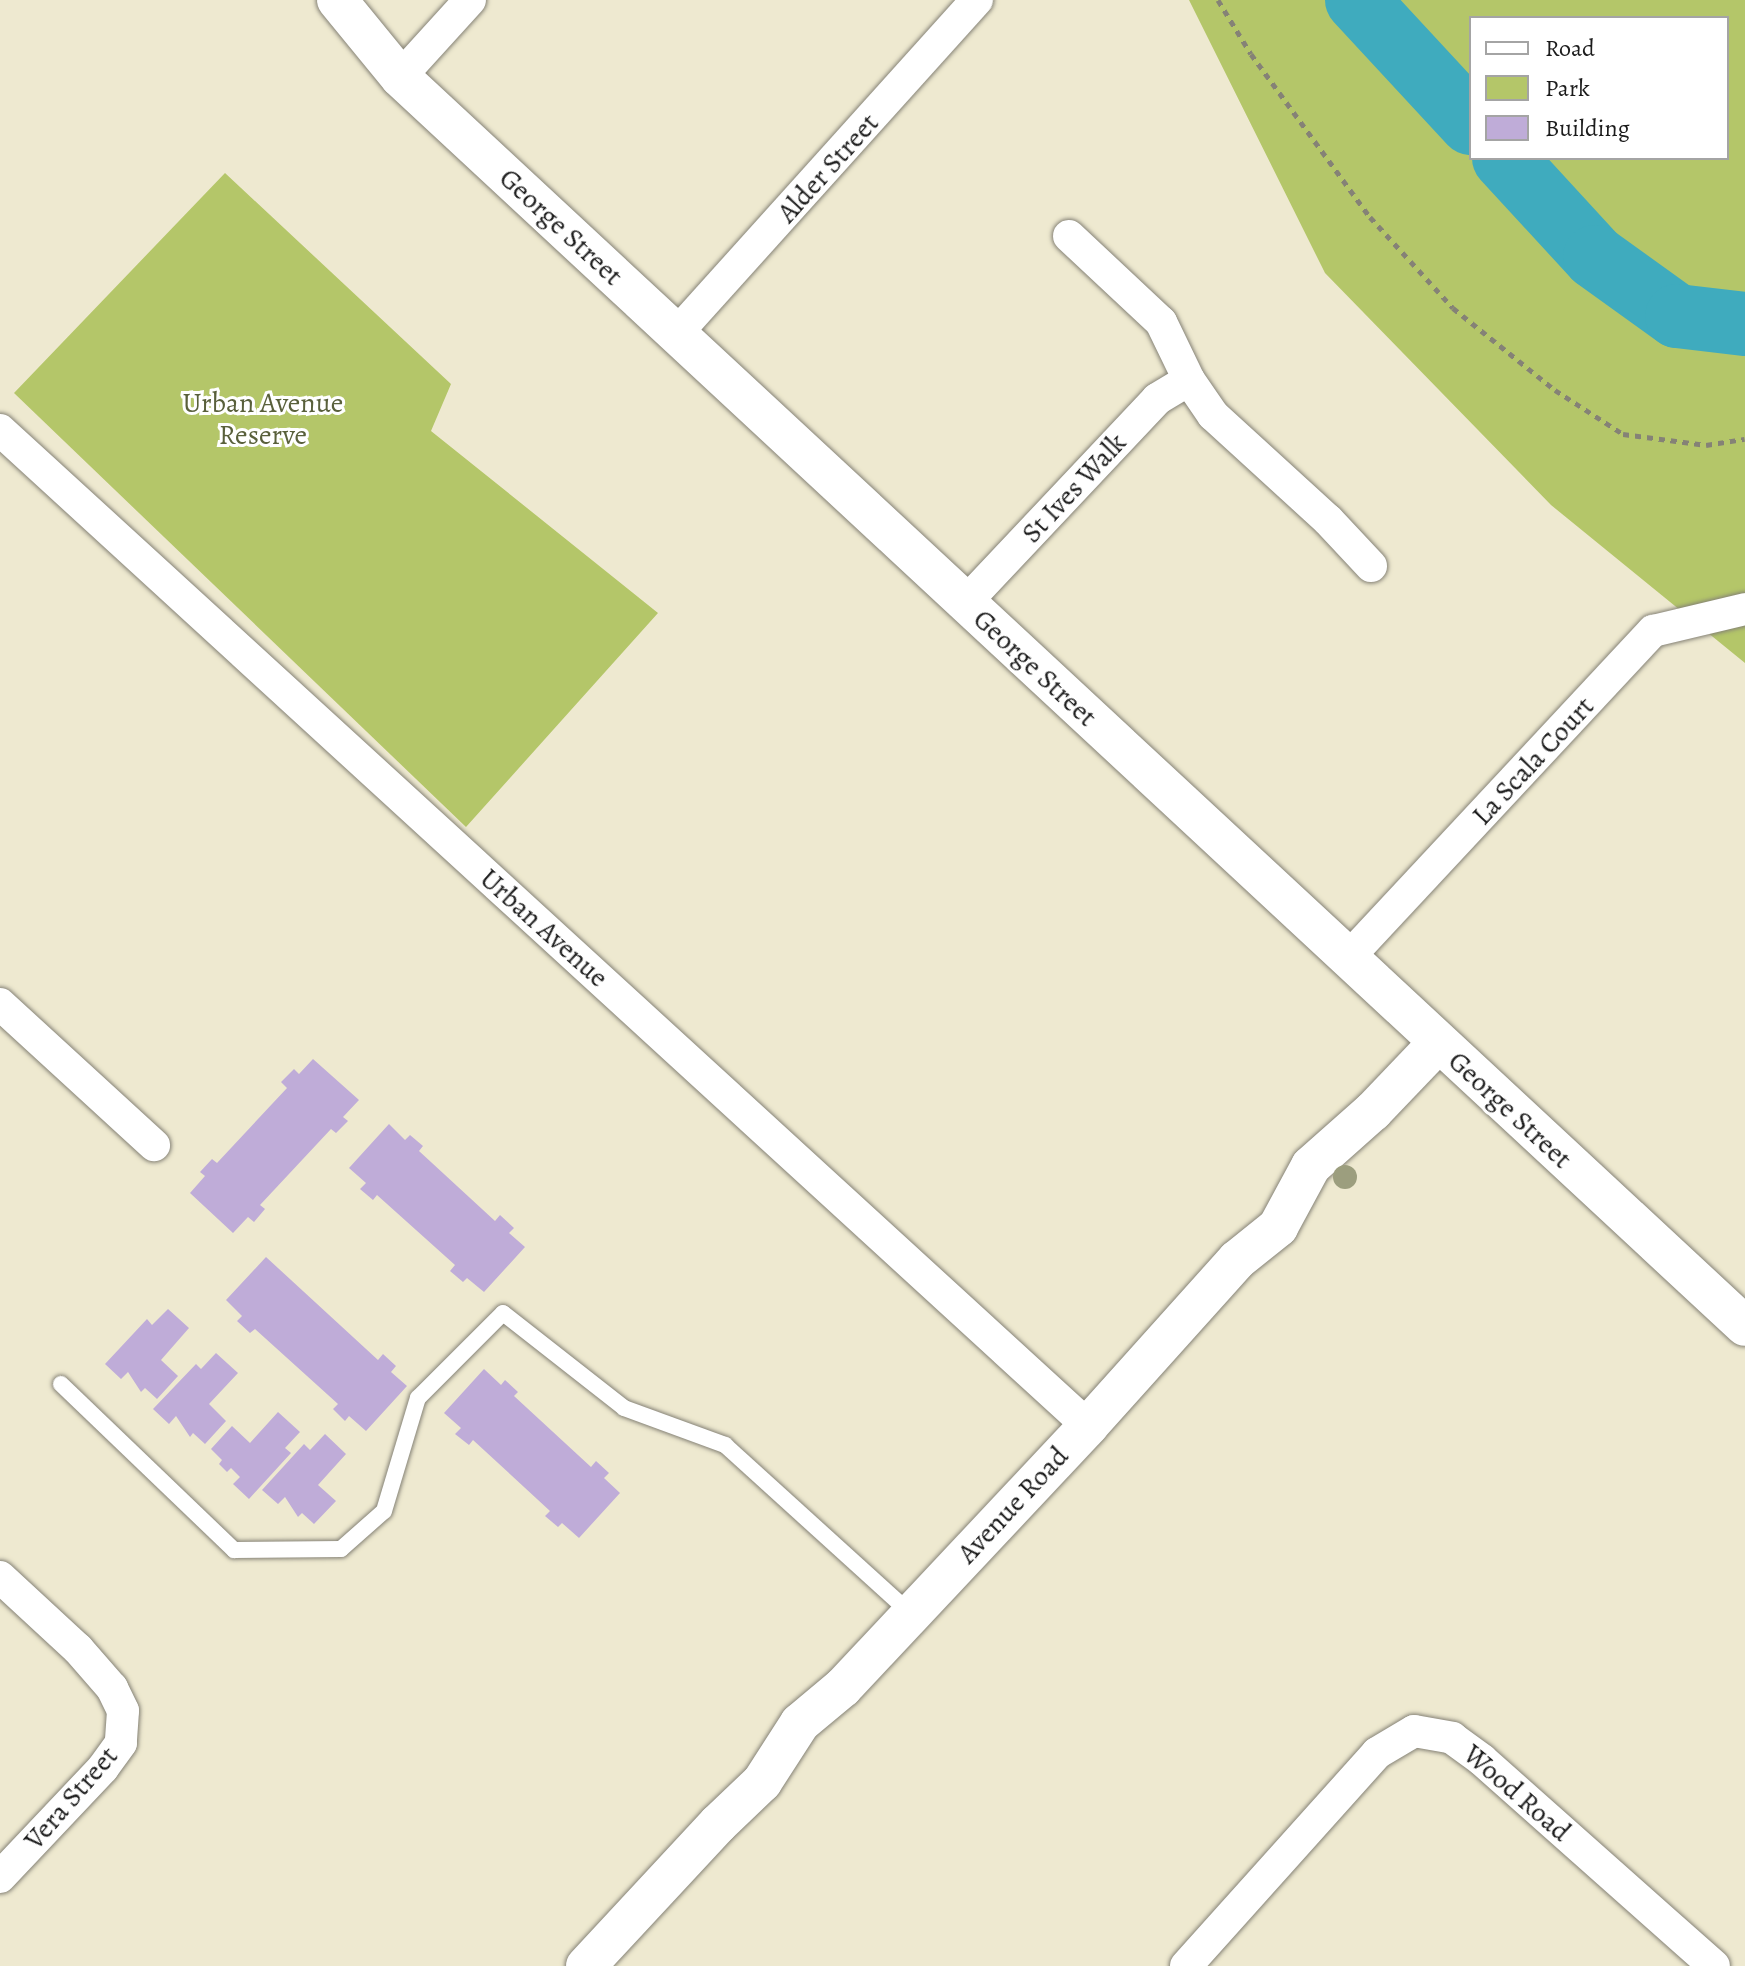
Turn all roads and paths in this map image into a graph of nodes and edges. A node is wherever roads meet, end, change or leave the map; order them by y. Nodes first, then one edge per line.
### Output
1 (337, 0) edge
2 (470, 0) edge
3 (977, 0) edge
4 (1218, 0) edge
5 (400, 77) junction
6 (1069, 236) dead end
7 (676, 334) junction
8 (1189, 380) junction
9 (0, 430) edge
10 (1745, 439) edge
11 (1371, 566) dead end
12 (965, 603) junction
13 (1745, 609) edge
14 (1347, 959) junction
15 (0, 1004) edge
16 (1438, 1043) junction
17 (154, 1145) dead end
18 (1745, 1326) edge
19 (61, 1384) dead end
20 (1088, 1426) junction
21 (0, 1577) edge
22 (910, 1613) junction
23 (0, 1877) edge
24 (586, 1966) edge
25 (1186, 1966) edge
26 (1714, 1966) edge

1 - 5 street, George Street
2 - 5 street
3 - 7 street, Alder Street
4 - 10 path
5 - 7 street, George Street
6 - 8 street
7 - 12 street, George Street
8 - 11 street
8 - 12 street, St Ives Walk
9 - 20 street, Urban Avenue
12 - 14 street, George Street
13 - 14 street, La Scala Court
14 - 16 street, George Street
15 - 17 street
16 - 18 street, George Street
16 - 20 street, Avenue Road
19 - 22 lane
20 - 22 street, Avenue Road
21 - 23 street, Vera Street
22 - 24 street, Avenue Road
25 - 26 street, Wood Road

